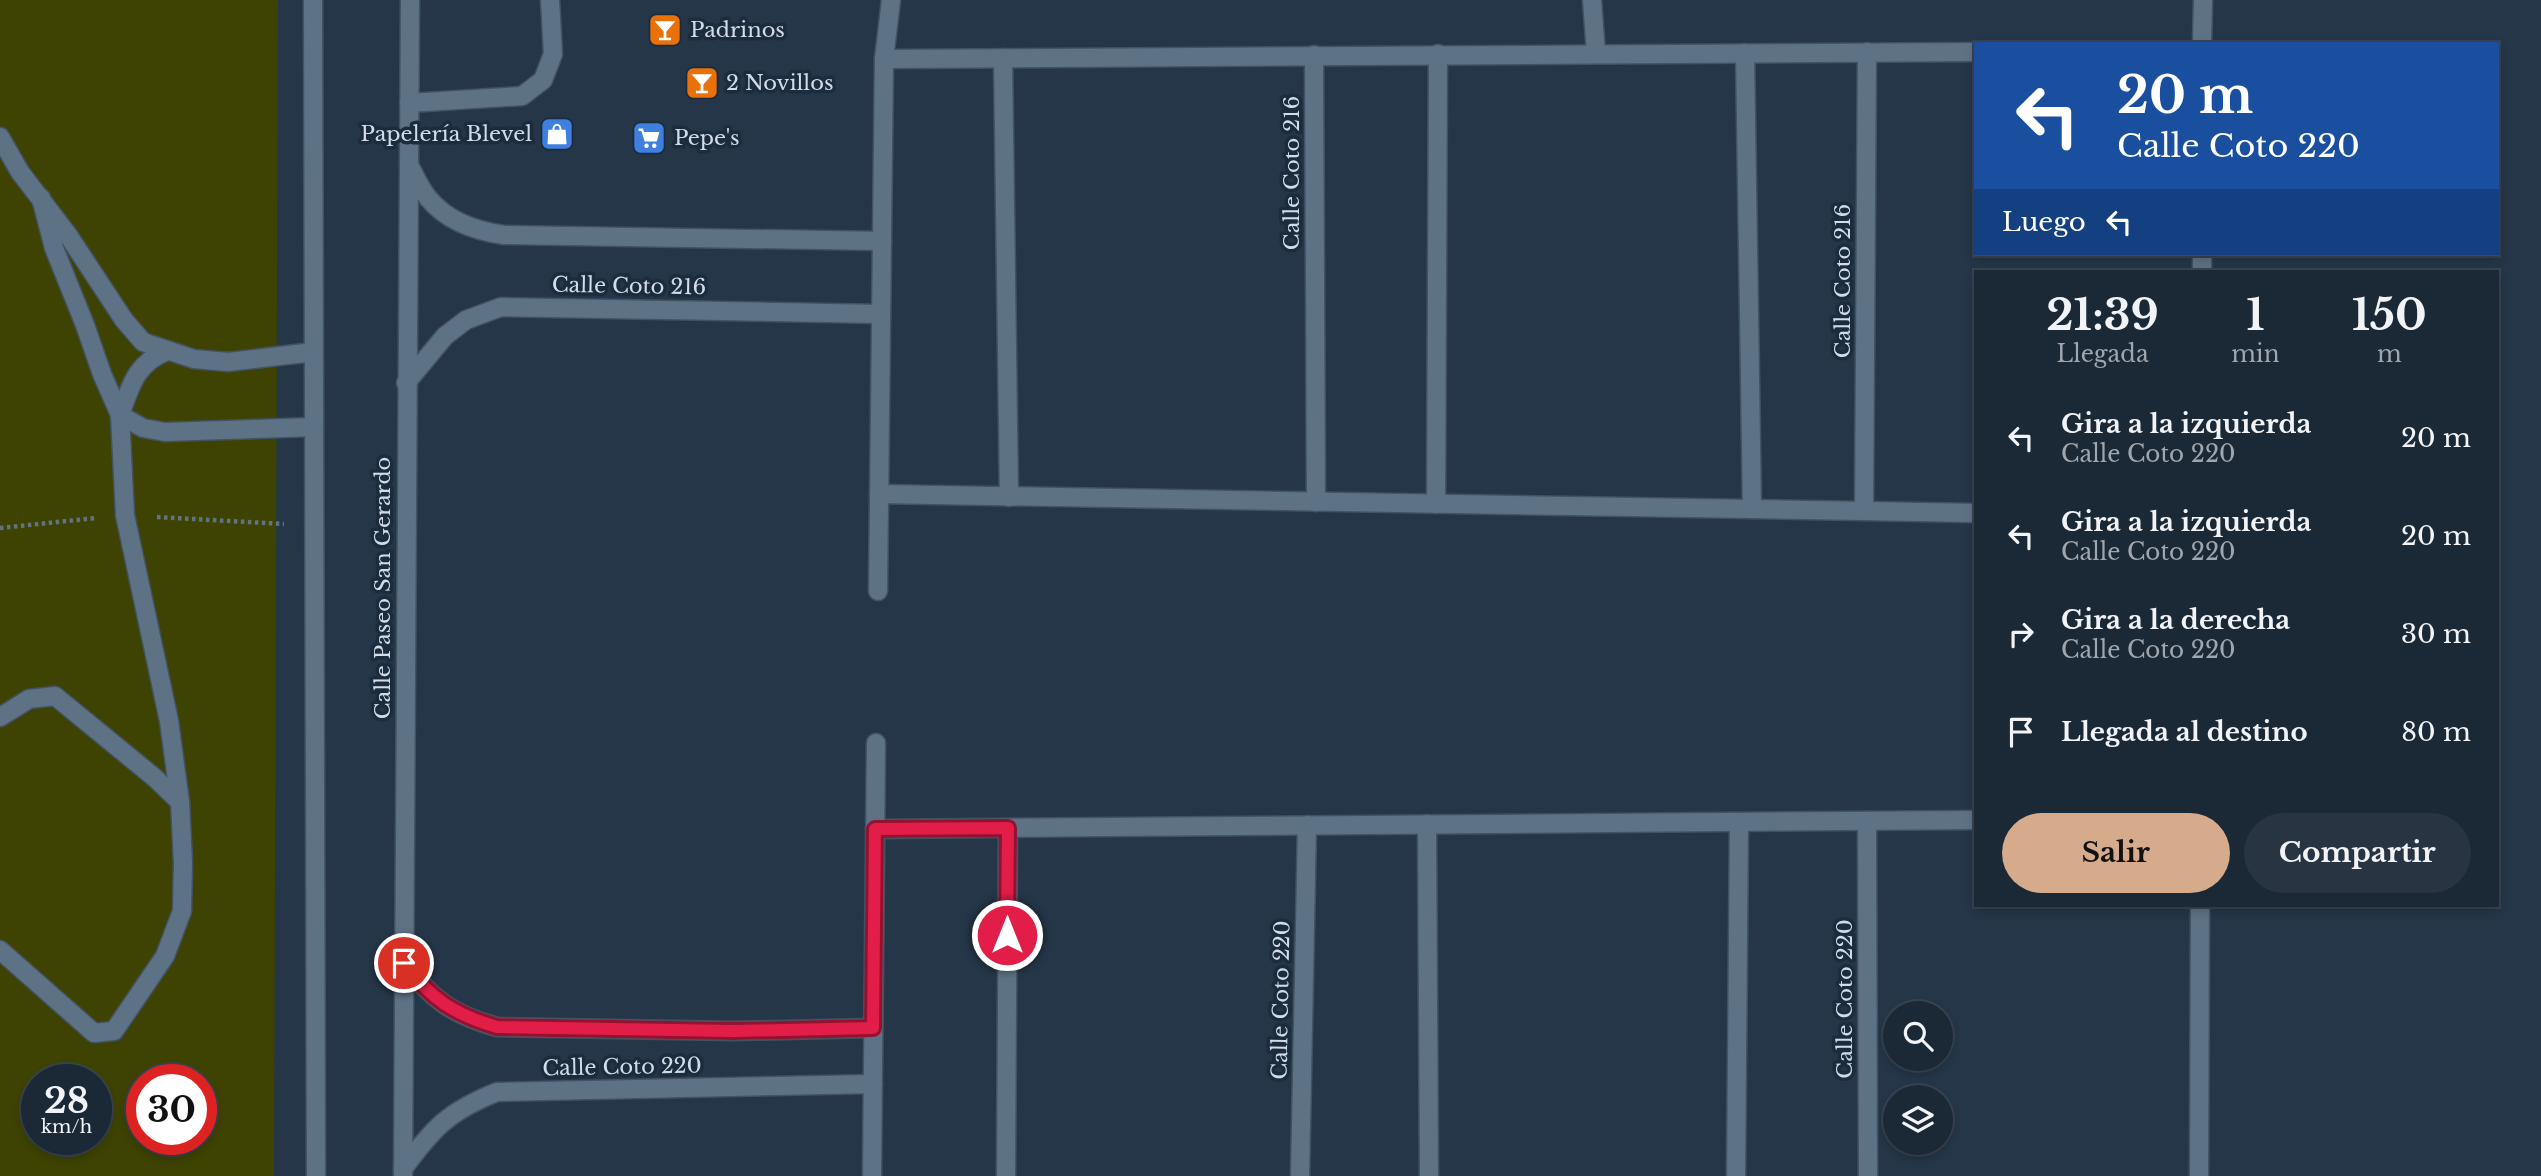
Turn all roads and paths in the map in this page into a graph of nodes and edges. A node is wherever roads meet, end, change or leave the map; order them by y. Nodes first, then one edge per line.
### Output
1 (313, 0) edge
2 (410, 0) edge
3 (550, 0) edge
4 (891, 0) edge
5 (1592, 0) edge
6 (2203, 0) edge
7 (2202, 42) edge
8 (1867, 52) junction
9 (1974, 52) edge
10 (1596, 53) junction
11 (1745, 53) junction
12 (1438, 54) junction
13 (1314, 55) junction
14 (1003, 58) junction
15 (884, 59) junction
16 (409, 103) junction
17 (0, 138) edge
18 (409, 165) junction
19 (41, 198) junction
20 (882, 241) junction
21 (881, 314) junction
22 (167, 351) junction
23 (313, 352) junction
24 (406, 383) junction
25 (120, 415) junction
26 (313, 428) junction
27 (879, 495) junction
28 (1009, 497) junction
29 (1316, 502) junction
30 (1436, 504) junction
31 (1752, 509) junction
32 (1864, 511) junction
33 (1974, 513) edge
34 (878, 591) dead end
35 (0, 718) edge
36 (876, 743) dead end
37 (180, 802) junction
38 (1974, 820) edge
39 (1867, 821) junction
40 (1739, 822) junction
41 (1427, 824) junction
42 (1307, 825) junction
43 (1008, 828) junction
44 (875, 829) junction
45 (2200, 907) edge
46 (0, 950) edge
47 (404, 963) junction
48 (873, 1028) junction
49 (873, 1084) junction
50 (403, 1172) edge
51 (316, 1176) edge
52 (872, 1176) edge
53 (1006, 1176) edge
54 (1300, 1176) edge
55 (1429, 1176) edge
56 (1736, 1176) edge
57 (1868, 1176) edge
58 (2199, 1176) edge

1 - 23 street
2 - 16 street, Calle Paseo San Gerardo
3 - 16 street
4 - 15 street
5 - 10 street
6 - 7 street
8 - 9 street
8 - 11 street
8 - 32 street, Calle Coto 216
10 - 11 street
10 - 12 street
11 - 31 street
12 - 13 street
12 - 30 street
13 - 14 street
13 - 29 street, Calle Coto 216
14 - 15 street
14 - 28 street
15 - 20 street
16 - 18 street, Calle Paseo San Gerardo
17 - 19 street
18 - 20 street
18 - 24 street, Calle Paseo San Gerardo
19 - 22 street
19 - 25 street
20 - 21 street
21 - 24 street, Calle Coto 216
21 - 27 street
22 - 23 street
22 - 25 street
23 - 26 street
24 - 47 street, Calle Paseo San Gerardo
25 - 26 street
25 - 37 street
26 - 51 street
27 - 28 street
27 - 34 street
28 - 29 street
29 - 30 street
30 - 31 street
31 - 32 street
32 - 33 street
35 - 37 street
36 - 44 street
37 - 46 street
38 - 39 street
39 - 40 street
39 - 57 street, Calle Coto 220
40 - 41 street
40 - 56 street
41 - 42 street
41 - 55 street
42 - 43 street
42 - 54 street, Calle Coto 220
43 - 44 street
43 - 53 street
44 - 48 street
45 - 58 street
47 - 48 street, Calle Coto 220
47 - 50 street, Calle Paseo San Gerardo
48 - 49 street
49 - 50 street, Calle Coto 220
49 - 52 street

